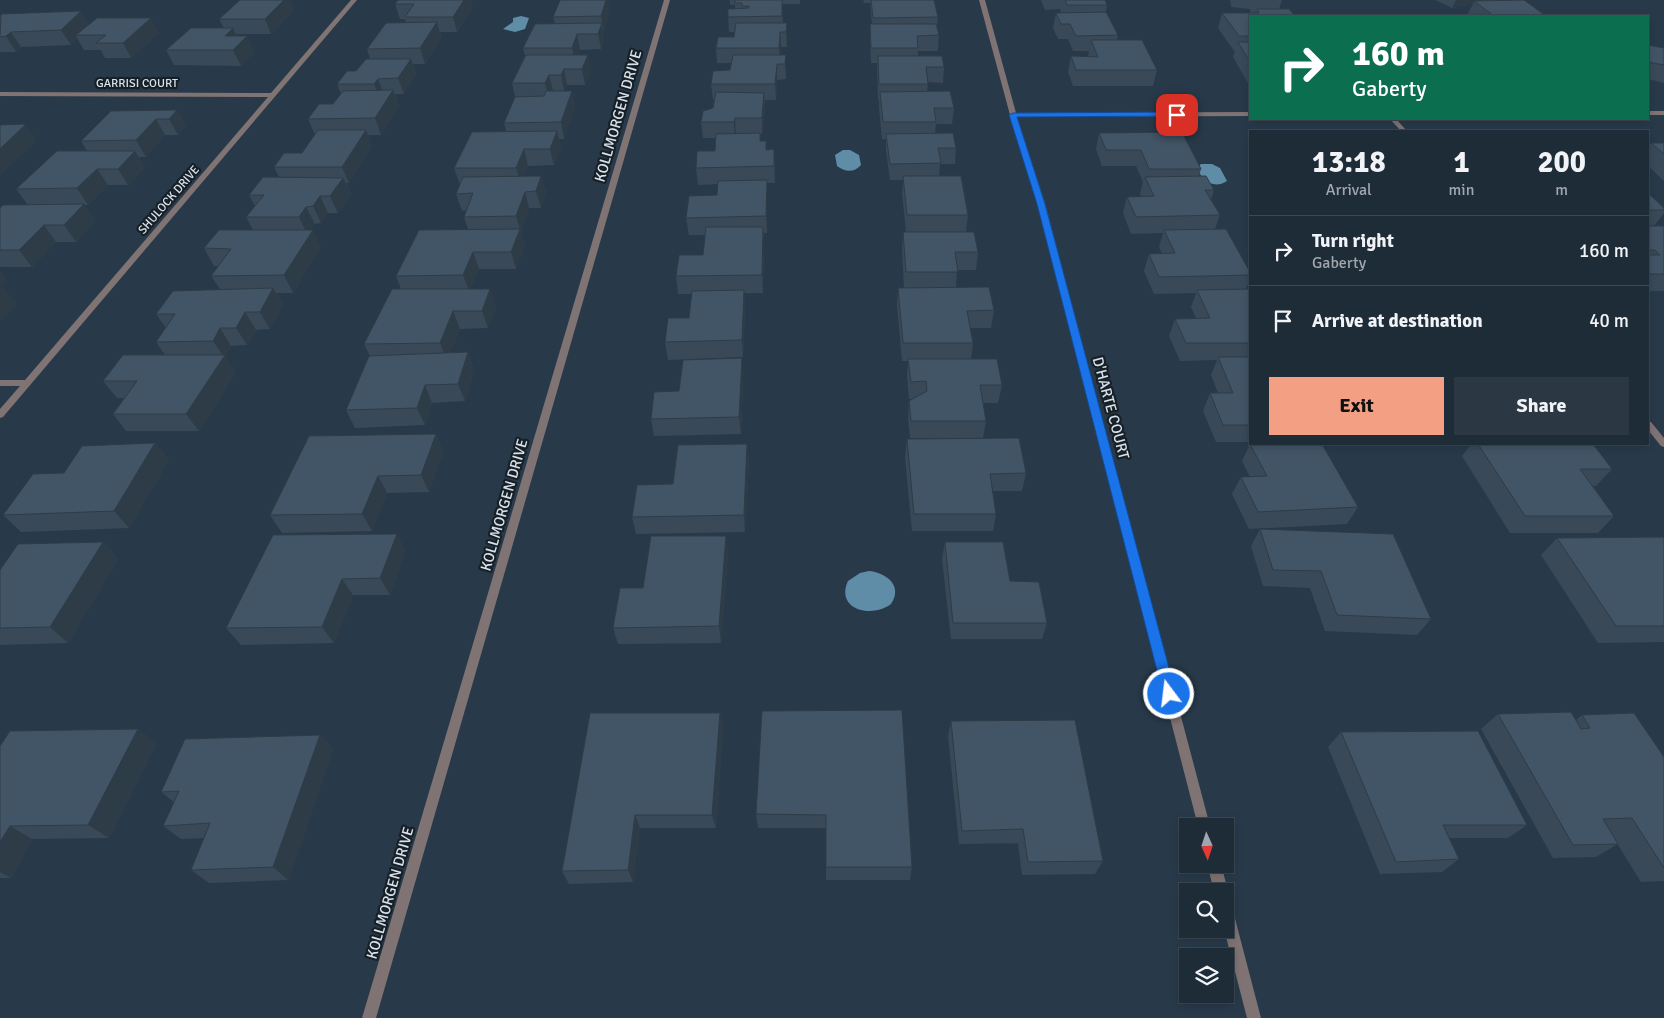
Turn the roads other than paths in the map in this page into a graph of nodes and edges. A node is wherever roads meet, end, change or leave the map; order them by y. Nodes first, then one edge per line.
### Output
1 (354, 0) edge
2 (667, 0) edge
3 (982, 0) edge
4 (0, 94) edge
5 (274, 95) junction
6 (1649, 113) edge
7 (1664, 113) edge
8 (1249, 114) edge
9 (1013, 115) junction
10 (1394, 120) edge
11 (1403, 130) edge
12 (0, 383) edge
13 (27, 383) junction
14 (0, 415) edge
15 (1649, 425) edge
16 (1664, 444) edge
17 (1202, 818) edge
18 (1233, 938) edge
19 (369, 1018) edge
20 (1254, 1018) edge

1 - 5 street, SHULOCK DRIVE
2 - 19 street, KOLLMORGEN DRIVE
3 - 9 street, D'HARTE COURT
4 - 5 street, GARRISI COURT
5 - 13 street, SHULOCK DRIVE
6 - 7 street
8 - 9 street
9 - 17 street, D'HARTE COURT
10 - 11 street
12 - 13 street
13 - 14 street, SHULOCK DRIVE
15 - 16 street
18 - 20 street

